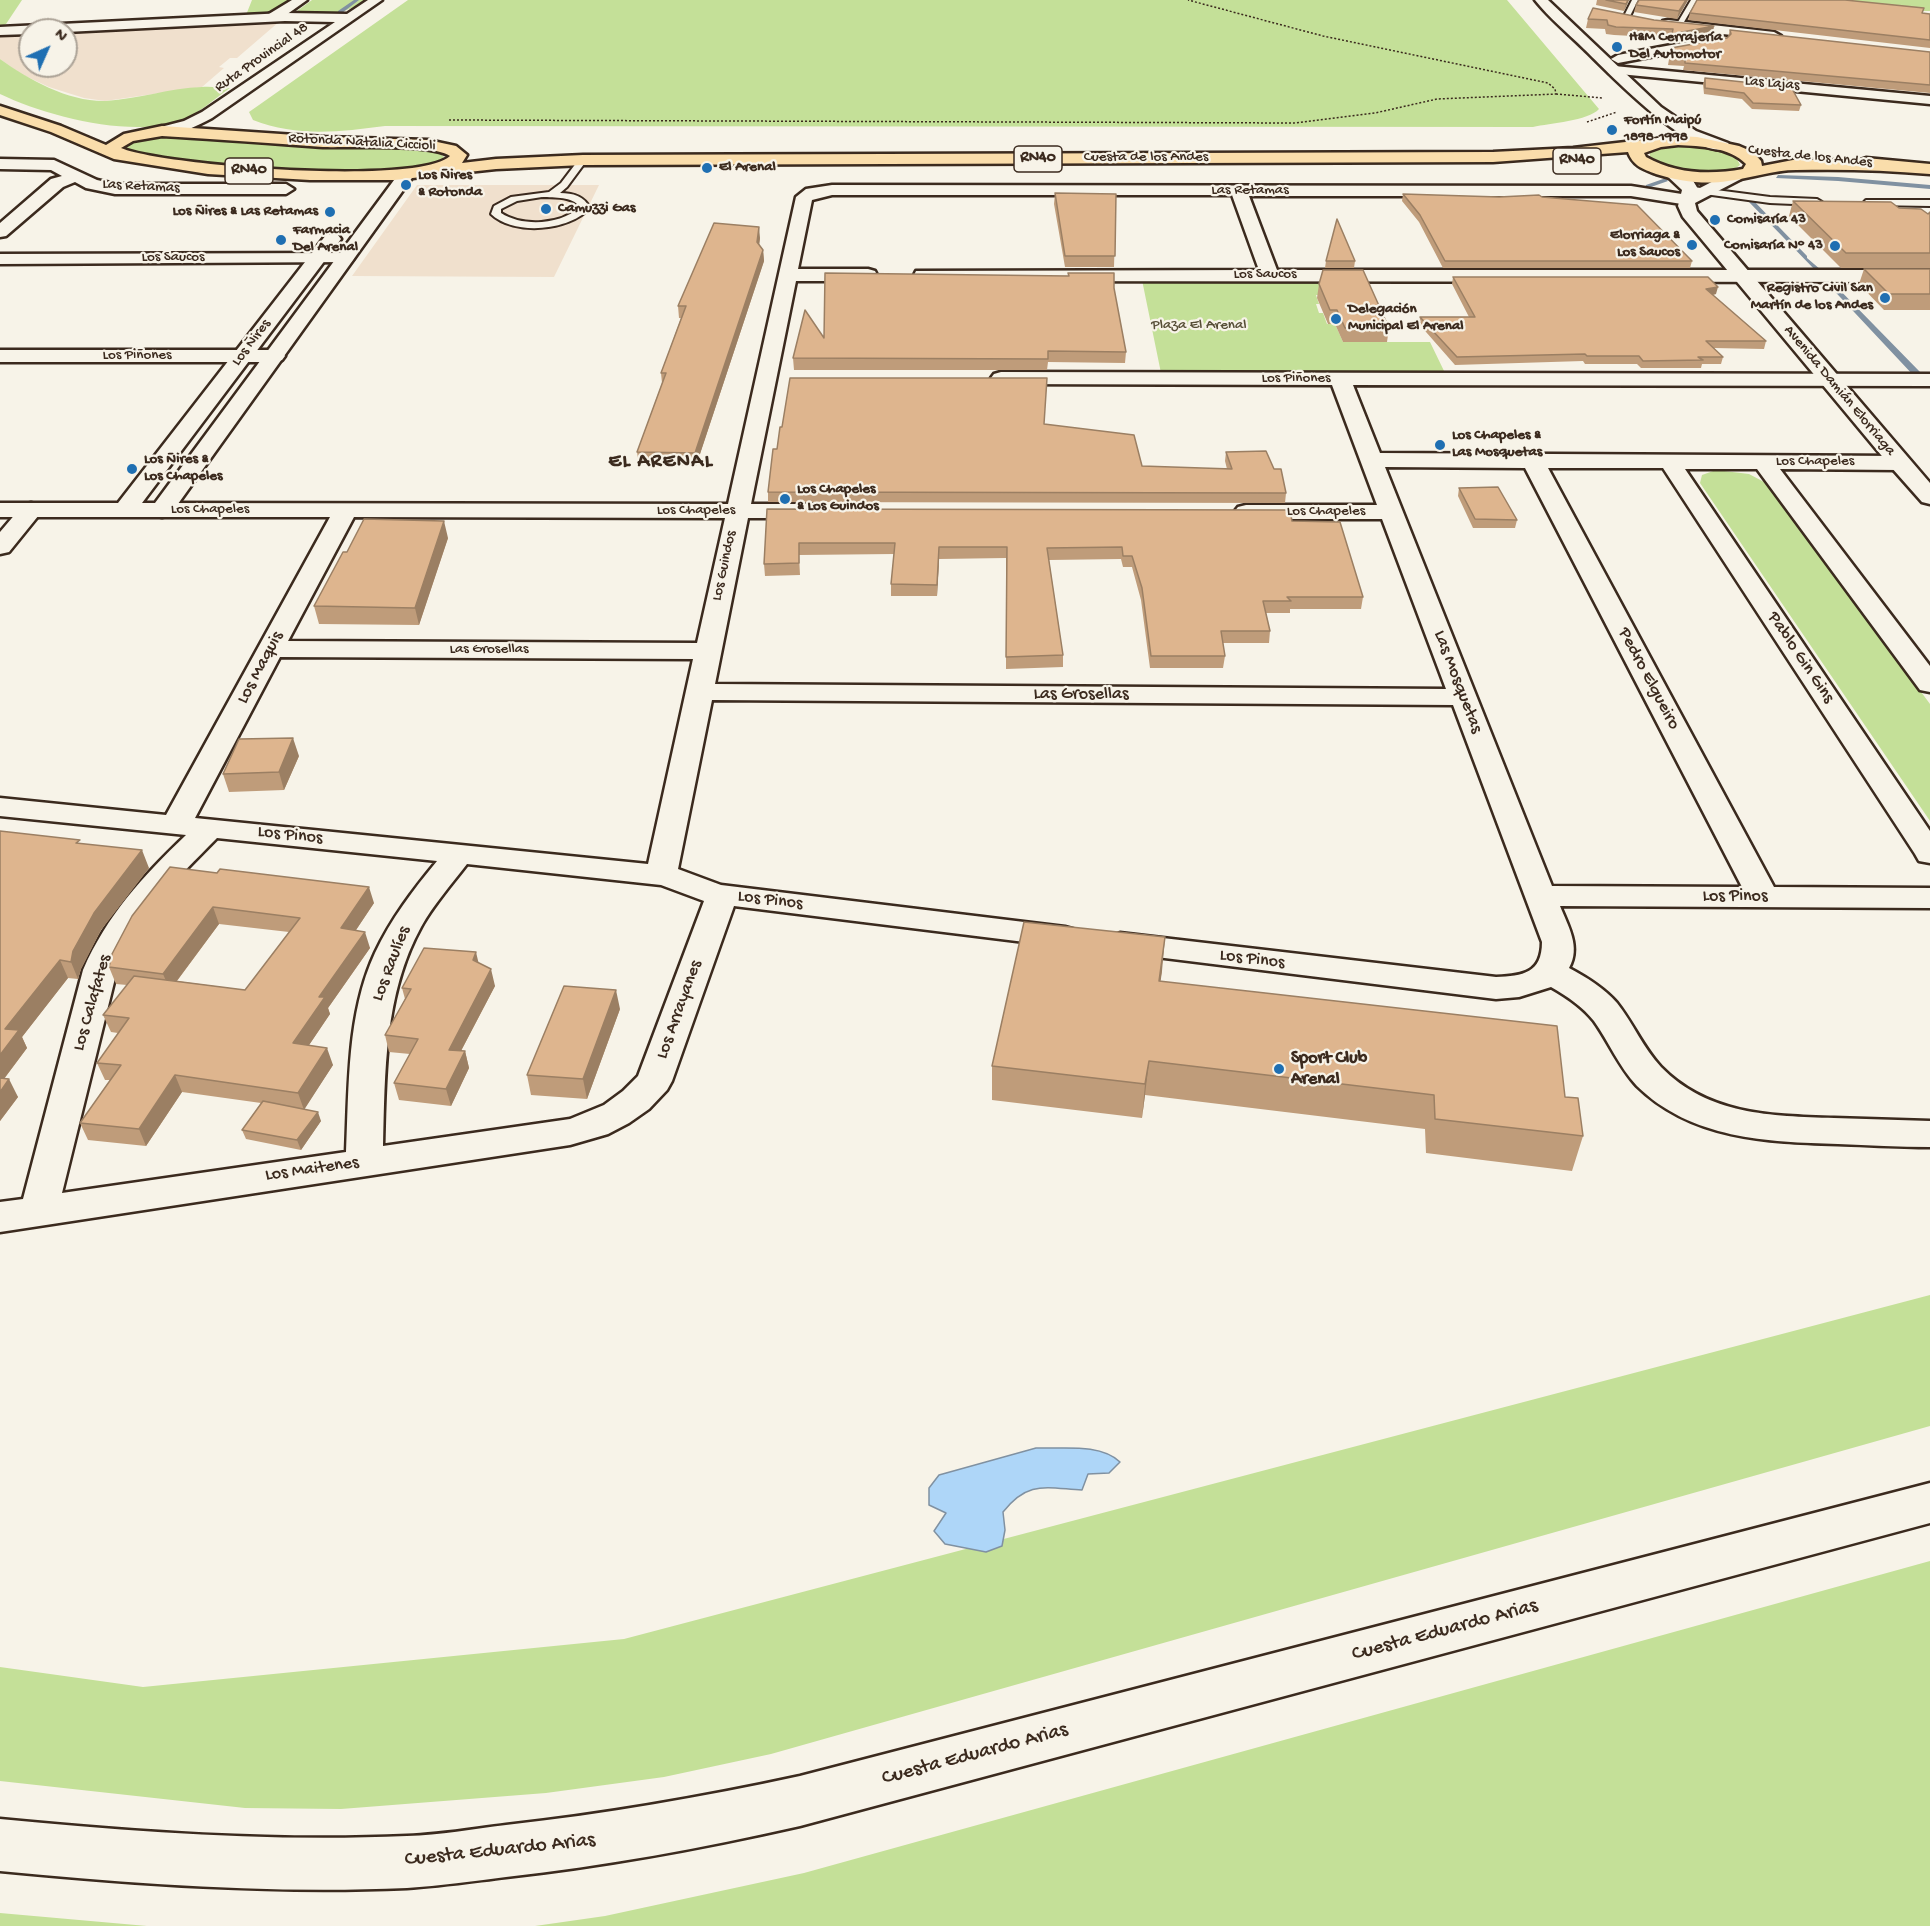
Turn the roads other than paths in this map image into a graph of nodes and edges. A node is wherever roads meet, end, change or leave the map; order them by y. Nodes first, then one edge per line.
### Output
1 (301, 0) edge
2 (1541, 0) edge
3 (1635, 0) edge
4 (1694, 0) edge
5 (381, 3) edge
6 (1619, 16) joint
7 (274, 17) junction
8 (350, 18) junction
9 (1678, 25) junction
10 (0, 31) edge
11 (1752, 33) junction
12 (1787, 38) edge
13 (1610, 66) junction
14 (1930, 99) edge
15 (0, 110) edge
16 (1656, 110) junction
17 (33, 120) junction
18 (158, 131) junction
19 (241, 136) junction
20 (1648, 145) junction
21 (442, 147) junction
22 (1727, 148) junction
23 (120, 156) junction
24 (1493, 157) junction
25 (582, 160) junction
26 (0, 164) edge
27 (1888, 165) junction
28 (1930, 169) edge
29 (1668, 172) junction
30 (1743, 173) junction
31 (412, 175) junction
32 (77, 176) junction
33 (380, 176) junction
34 (286, 189) dead end
35 (1239, 191) junction
36 (812, 193) joint
37 (1694, 193) junction
38 (366, 194) dead end
39 (552, 194) junction
40 (1833, 202) edge
41 (1855, 202) edge
42 (1899, 202) junction
43 (1930, 203) edge
44 (1915, 216) edge
45 (345, 222) dead end
46 (2, 230) edge
47 (318, 258) junction
48 (345, 258) junction
49 (0, 259) edge
50 (786, 275) junction
51 (881, 275) edge
52 (904, 275) edge
53 (1270, 275) junction
54 (1743, 275) junction
55 (1930, 276) edge
56 (0, 356) edge
57 (243, 356) junction
58 (275, 356) junction
59 (765, 378) junction
60 (789, 378) edge
61 (980, 378) edge
62 (1340, 379) junction
63 (1827, 380) junction
64 (1930, 380) edge
65 (1371, 460) junction
66 (1533, 461) junction
67 (1669, 461) junction
68 (1763, 462) junction
69 (1899, 463) junction
70 (1930, 497) edge
71 (0, 510) edge
72 (31, 510) junction
73 (125, 510) junction
74 (162, 510) junction
75 (346, 510) junction
76 (737, 511) junction
77 (832, 511) edge
78 (1225, 512) edge
79 (1391, 512) junction
80 (0, 548) edge
81 (271, 649) junction
82 (708, 651) junction
83 (1930, 684) edge
84 (699, 692) junction
85 (1463, 697) junction
86 (0, 807) edge
87 (176, 825) junction
88 (210, 828) junction
89 (459, 854) junction
90 (1930, 854) edge
91 (661, 875) junction
92 (722, 895) junction
93 (1540, 896) junction
94 (1763, 897) junction
95 (1930, 898) edge
96 (1545, 976) junction
97 (621, 1113) joint
98 (1930, 1134) edge
99 (364, 1162) junction
100 (39, 1211) junction
101 (0, 1216) edge
102 (1930, 1503) edge
103 (0, 1845) edge

1 - 7 street
2 - 13 street
3 - 6 lane
4 - 9 lane
5 - 8 street, Ruta Provincial 48
5 - 19 street, Ruta Provincial 48
6 - 9 street
7 - 8 street
7 - 10 street
8 - 18 street, Ruta Provincial 48
9 - 11 street
11 - 12 street
11 - 13 street
13 - 14 street, Las Lajas
13 - 16 street
15 - 17 main road, RN40
16 - 20 street
16 - 22 street
17 - 18 main road, RN40
17 - 23 main road, RN40
18 - 19 main road, Rotonda Natalia Ciccioli / RN40
18 - 23 main road, Rotonda Natalia Ciccioli / RN40
19 - 21 main road, Rotonda Natalia Ciccioli / RN40
20 - 22 main road, RN40
20 - 24 main road, Cuesta de los Andes / RN40
20 - 29 main road, RN40
21 - 25 main road, Cuesta de los Andes / RN40
21 - 31 main road, Rotonda Natalia Ciccioli / RN40
22 - 27 main road, Cuesta de los Andes / RN40
22 - 30 main road, RN40
23 - 33 main road, Rotonda Natalia Ciccioli / RN40
24 - 25 main road, Cuesta de los Andes / RN40
24 - 29 main road, Cuesta de los Andes / RN40
25 - 31 main road, Cuesta de los Andes / RN40
25 - 39 lane
26 - 32 street, Las Retamas
27 - 28 main road, Cuesta de los Andes / RN40
27 - 30 main road, Cuesta de los Andes / RN40
29 - 30 main road, RN40
29 - 37 street, Avenida Damián Elorriaga
30 - 37 street
31 - 33 main road, Rotonda Natalia Ciccioli / RN40
31 - 48 street, Los Ñires
32 - 34 street, Las Retamas
32 - 46 street
33 - 38 street
35 - 36 street, Las Retamas
35 - 37 street, Las Retamas
35 - 53 street
36 - 50 street, Los Guindos
37 - 40 lane
37 - 54 street, Avenida Damián Elorriaga
39 - 39 lane
41 - 42 lane
42 - 43 lane
42 - 44 lane
45 - 47 street, Los Ñires
47 - 48 street, Los Saucos
47 - 49 street, Los Saucos
47 - 57 street, Los Ñires
48 - 58 street, Los Ñires
50 - 51 street
50 - 59 street, Los Guindos
52 - 53 street, Los Saucos
53 - 54 street, Los Saucos
54 - 55 street, Los Saucos
54 - 63 street, Avenida Damián Elorriaga
56 - 57 street, Los Piñones
57 - 58 street, Los Piñones
57 - 73 street, Los Ñires
58 - 74 street, Los Ñires
59 - 60 street
59 - 76 street, Los Guindos
61 - 62 street, Los Piñones
62 - 63 street, Los Piñones
62 - 65 street, Las Mosquetas
63 - 64 street, Los Piñones
63 - 69 street, Avenida Damián Elorriaga
65 - 66 street, Los Chapeles
65 - 79 street, Las Mosquetas
66 - 67 street, Los Chapeles
66 - 94 street, Pedro Elgueiro
67 - 68 street, Los Chapeles
67 - 90 street, Pablo Gin Gins
68 - 69 street, Los Chapeles
68 - 83 street
69 - 70 street, Avenida Damián Elorriaga
71 - 72 street, Los Chapeles
72 - 73 street, Los Chapeles
72 - 80 street
73 - 74 street, Los Chapeles
74 - 75 street, Los Chapeles
75 - 76 street, Los Chapeles
75 - 81 street, Los Maquis
76 - 77 street, Los Chapeles
76 - 82 street, Los Guindos
78 - 79 street, Los Chapeles
79 - 85 street, Las Mosquetas
81 - 82 street, Las Grosellas
81 - 87 street, Los Maquis
82 - 84 street, Los Guindos
84 - 85 street, Las Grosellas
84 - 91 street, Los Guindos
85 - 93 street, Las Mosquetas
86 - 87 street, Los Pinos
87 - 88 street, Los Pinos
88 - 89 street, Los Pinos
88 - 100 street, Los Calafates
89 - 91 street, Los Pinos
89 - 99 street, Los Raulíes
91 - 92 street, Los Pinos
92 - 96 street, Los Pinos
92 - 97 street, Los Arrayanes
93 - 94 street, Los Pinos
93 - 96 street, Las Mosquetas
94 - 95 street, Los Pinos
96 - 98 street
97 - 99 street, Los Maitenes
99 - 100 street, Los Maitenes
100 - 101 street, Los Maitenes
102 - 103 street, Cuesta Eduardo Arias

